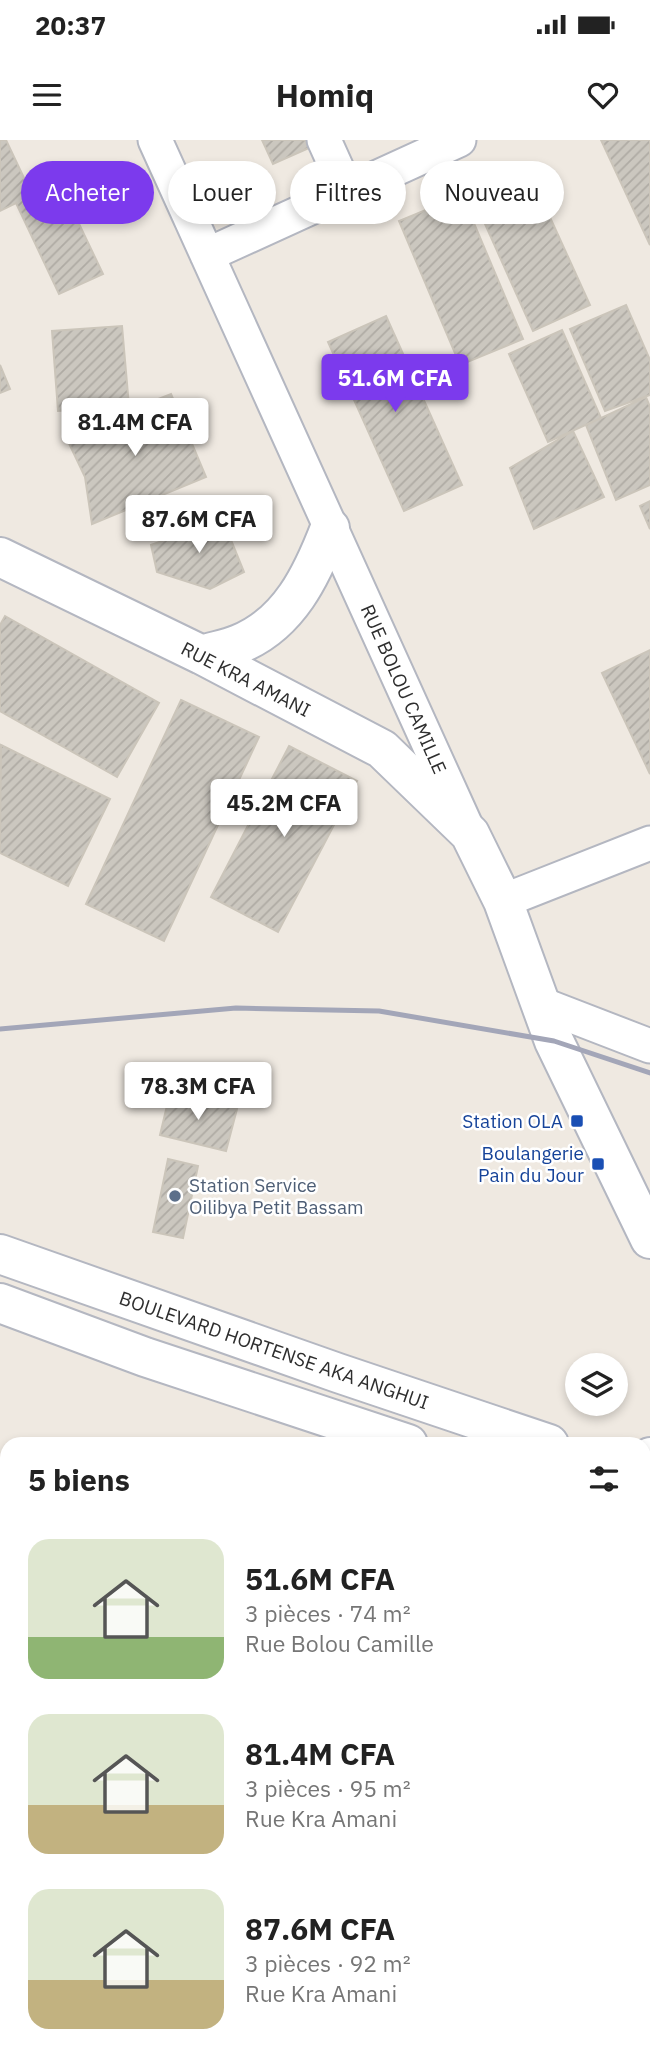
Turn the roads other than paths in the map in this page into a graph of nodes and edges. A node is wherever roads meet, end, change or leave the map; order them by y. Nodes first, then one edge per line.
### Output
1 (155, 140) edge
2 (324, 140) edge
3 (459, 140) edge
4 (333, 161) edge
5 (406, 164) edge
6 (290, 217) edge
7 (207, 255) junction
8 (330, 528) junction
9 (0, 557) edge
10 (202, 655) junction
11 (470, 834) junction
12 (650, 843) edge
13 (503, 901) junction
14 (541, 1004) junction
15 (650, 1046) edge
16 (650, 1239) edge
17 (0, 1254) edge
18 (0, 1303) edge
19 (387, 1437) edge
20 (528, 1437) edge

1 - 7 street, RUE BOLOU CAMILLE
2 - 4 street
3 - 5 street
6 - 7 street
7 - 8 street, RUE BOLOU CAMILLE
8 - 10 street
8 - 11 street, RUE BOLOU CAMILLE
9 - 10 street, RUE KRA AMANI
10 - 11 street, RUE KRA AMANI
11 - 13 street, RUE BOLOU CAMILLE
12 - 13 street
13 - 14 street, RUE BOLOU CAMILLE
14 - 15 street
14 - 16 street, RUE BOLOU CAMILLE
17 - 20 street, BOULEVARD HORTENSE AKA ANGHUI
18 - 19 street

